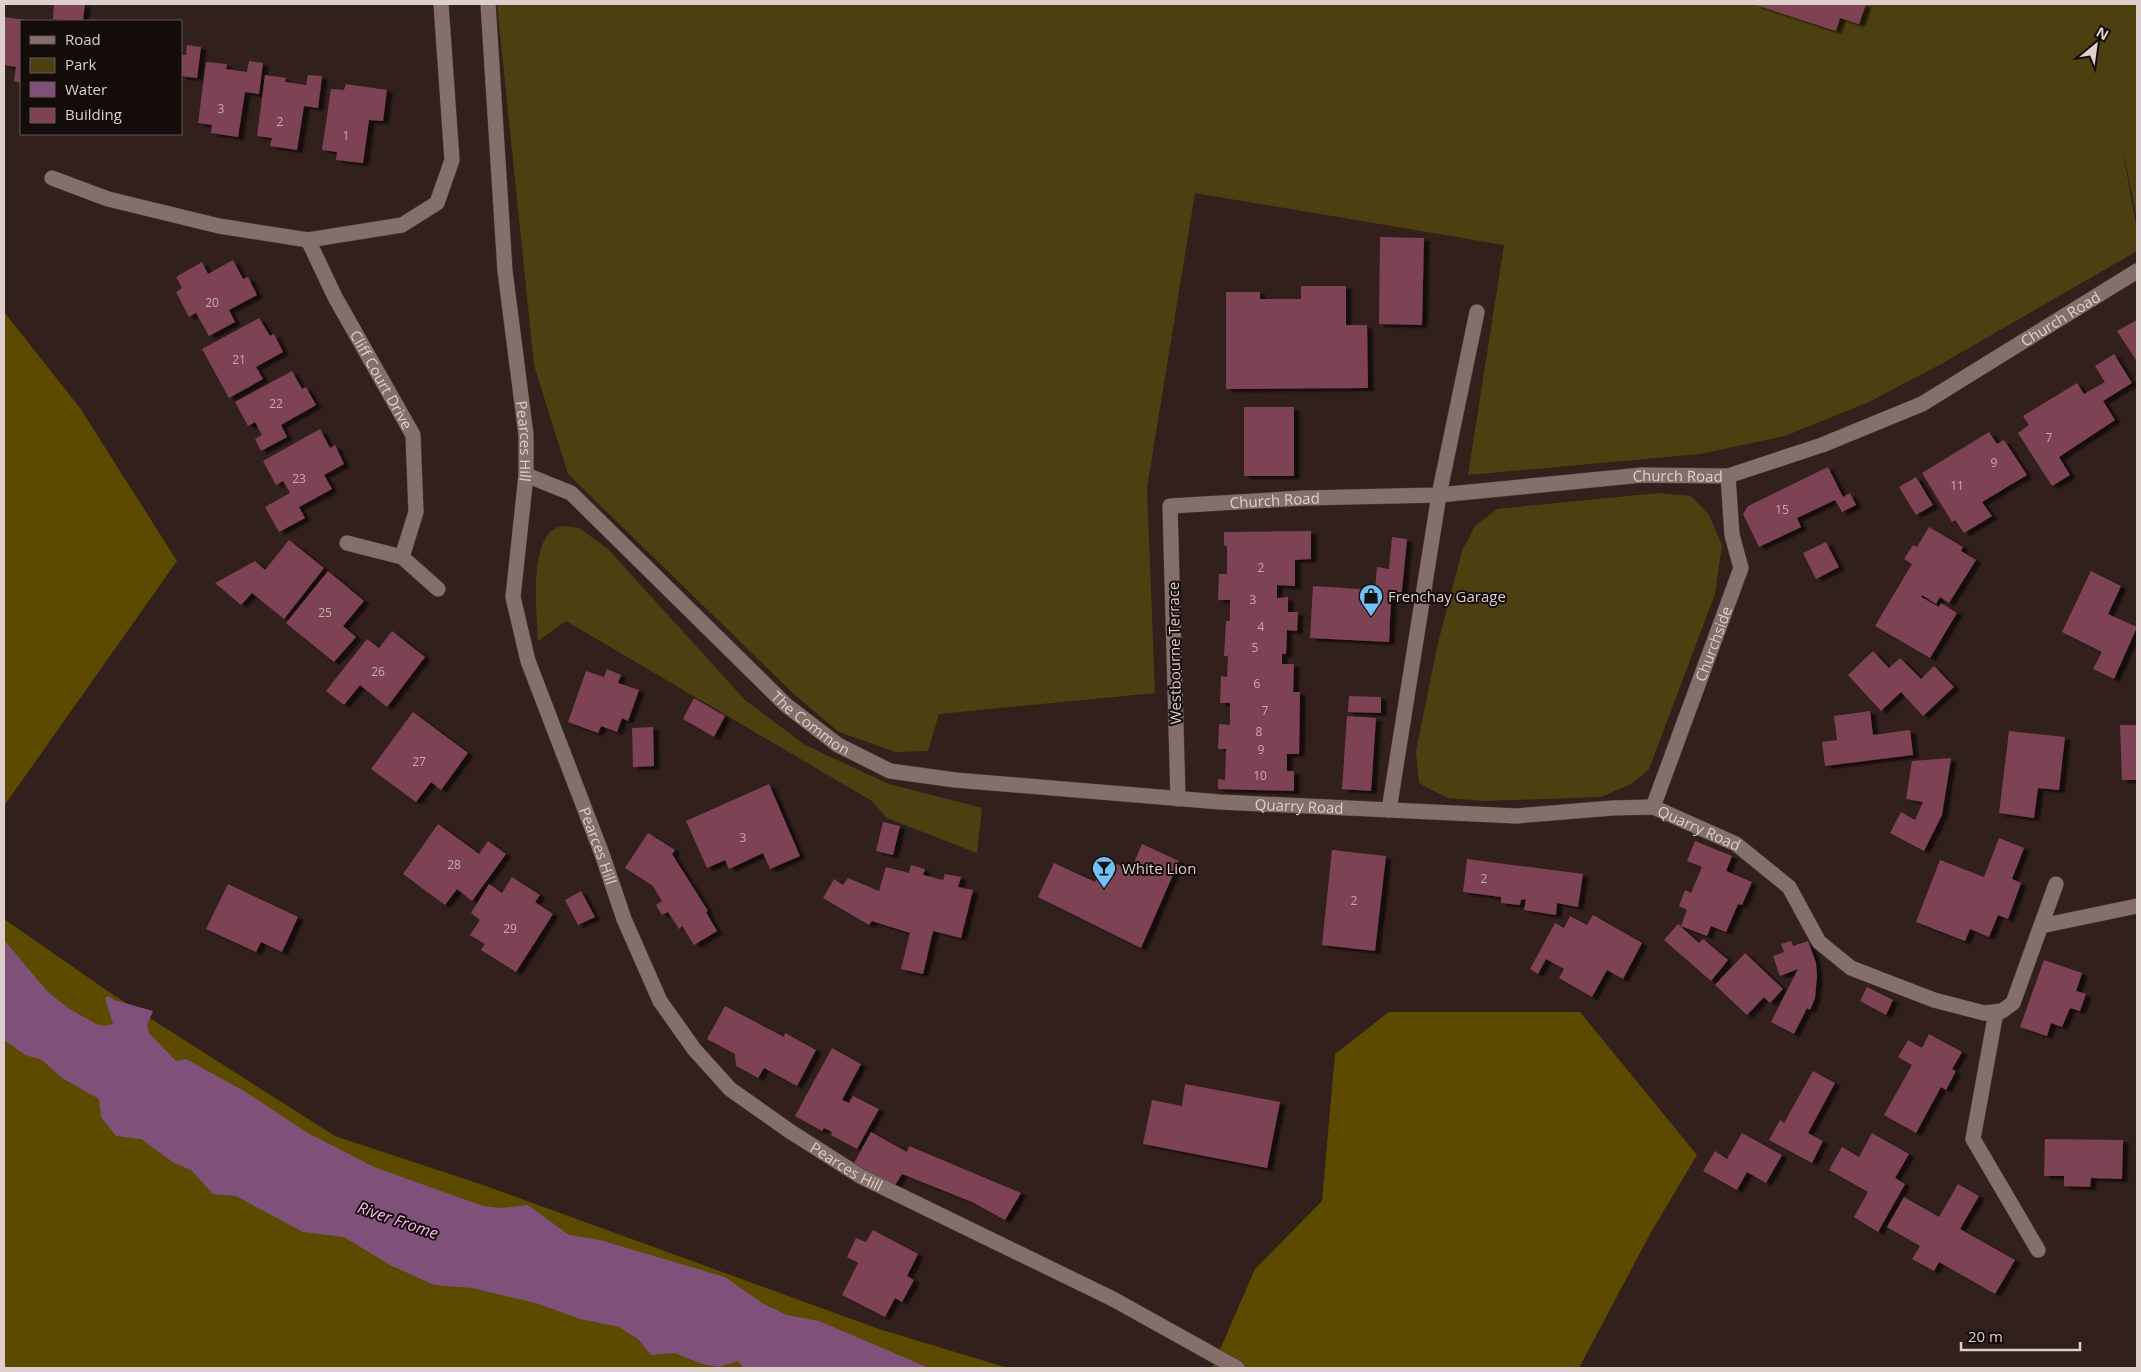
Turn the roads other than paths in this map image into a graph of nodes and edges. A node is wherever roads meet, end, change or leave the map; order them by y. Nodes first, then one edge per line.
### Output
1 (441, 4) edge
2 (488, 4) edge
3 (52, 178) dead end
4 (308, 240) junction
5 (2137, 271) edge
6 (1477, 312) dead end
7 (526, 475) junction
8 (1728, 476) junction
9 (1438, 495) junction
10 (1170, 506) joint
11 (347, 543) dead end
12 (402, 557) junction
13 (438, 588) dead end
14 (1178, 799) junction
15 (1653, 808) junction
16 (1389, 810) junction
17 (2056, 884) dead end
18 (2137, 906) edge
19 (2041, 926) junction
20 (1996, 1012) junction
21 (2038, 1250) dead end
22 (1237, 1368) edge

1 - 4 street
2 - 7 street, Pearces Hill
3 - 4 street
4 - 12 street, Cliff Court Drive
5 - 8 street, Church Road
6 - 9 street
7 - 14 street, The Common
7 - 22 street, Pearces Hill
8 - 9 street, Church Road
8 - 15 street, Churchside
9 - 10 street, Church Road
9 - 16 street
10 - 14 street, Westbourne Terrace
11 - 12 street
12 - 13 street
14 - 16 street, Quarry Road
15 - 16 street, Quarry Road
15 - 20 street, Quarry Road
17 - 19 street
18 - 19 street
19 - 20 street
20 - 21 street

